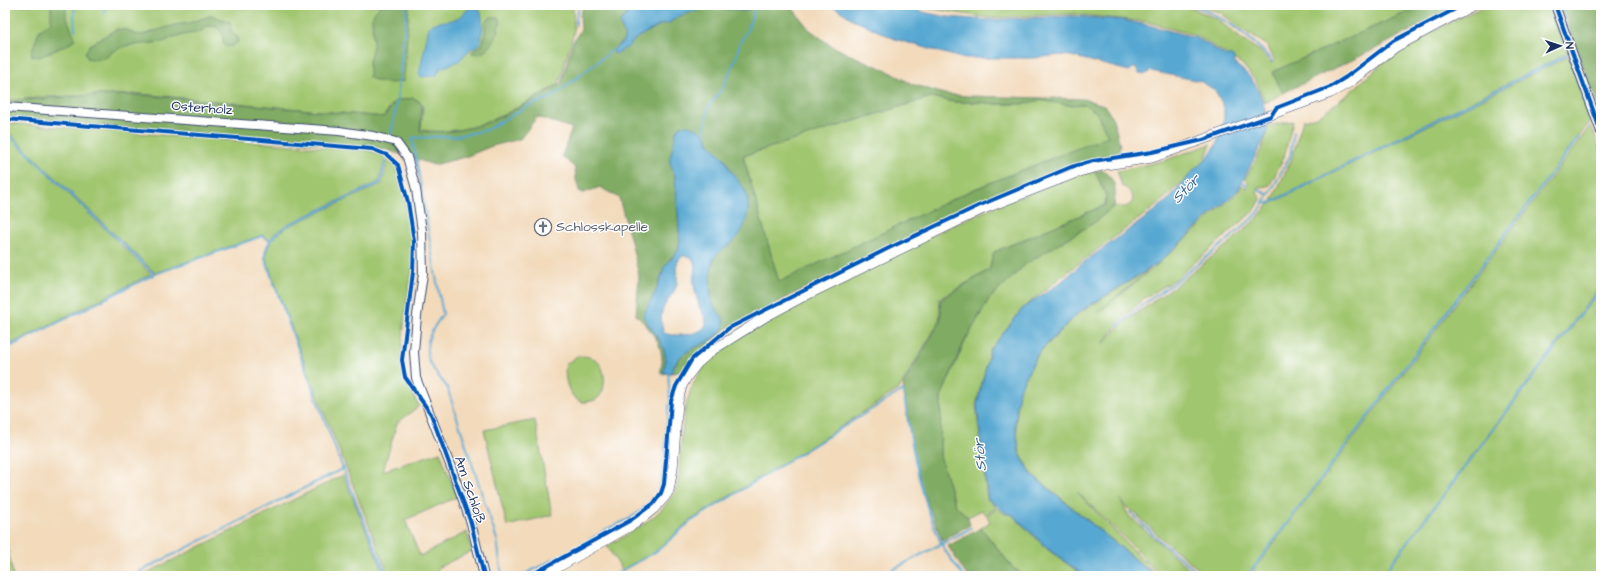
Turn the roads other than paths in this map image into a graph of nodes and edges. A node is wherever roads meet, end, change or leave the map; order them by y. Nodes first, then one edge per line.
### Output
1 (1474, 5) edge
2 (1555, 5) edge
3 (5, 107) edge
4 (1601, 132) edge
5 (396, 142) joint
6 (484, 576) edge
7 (543, 576) edge

1 - 7 main road
2 - 4 street
3 - 5 street, Osterholz
5 - 6 street, Am Schloß

